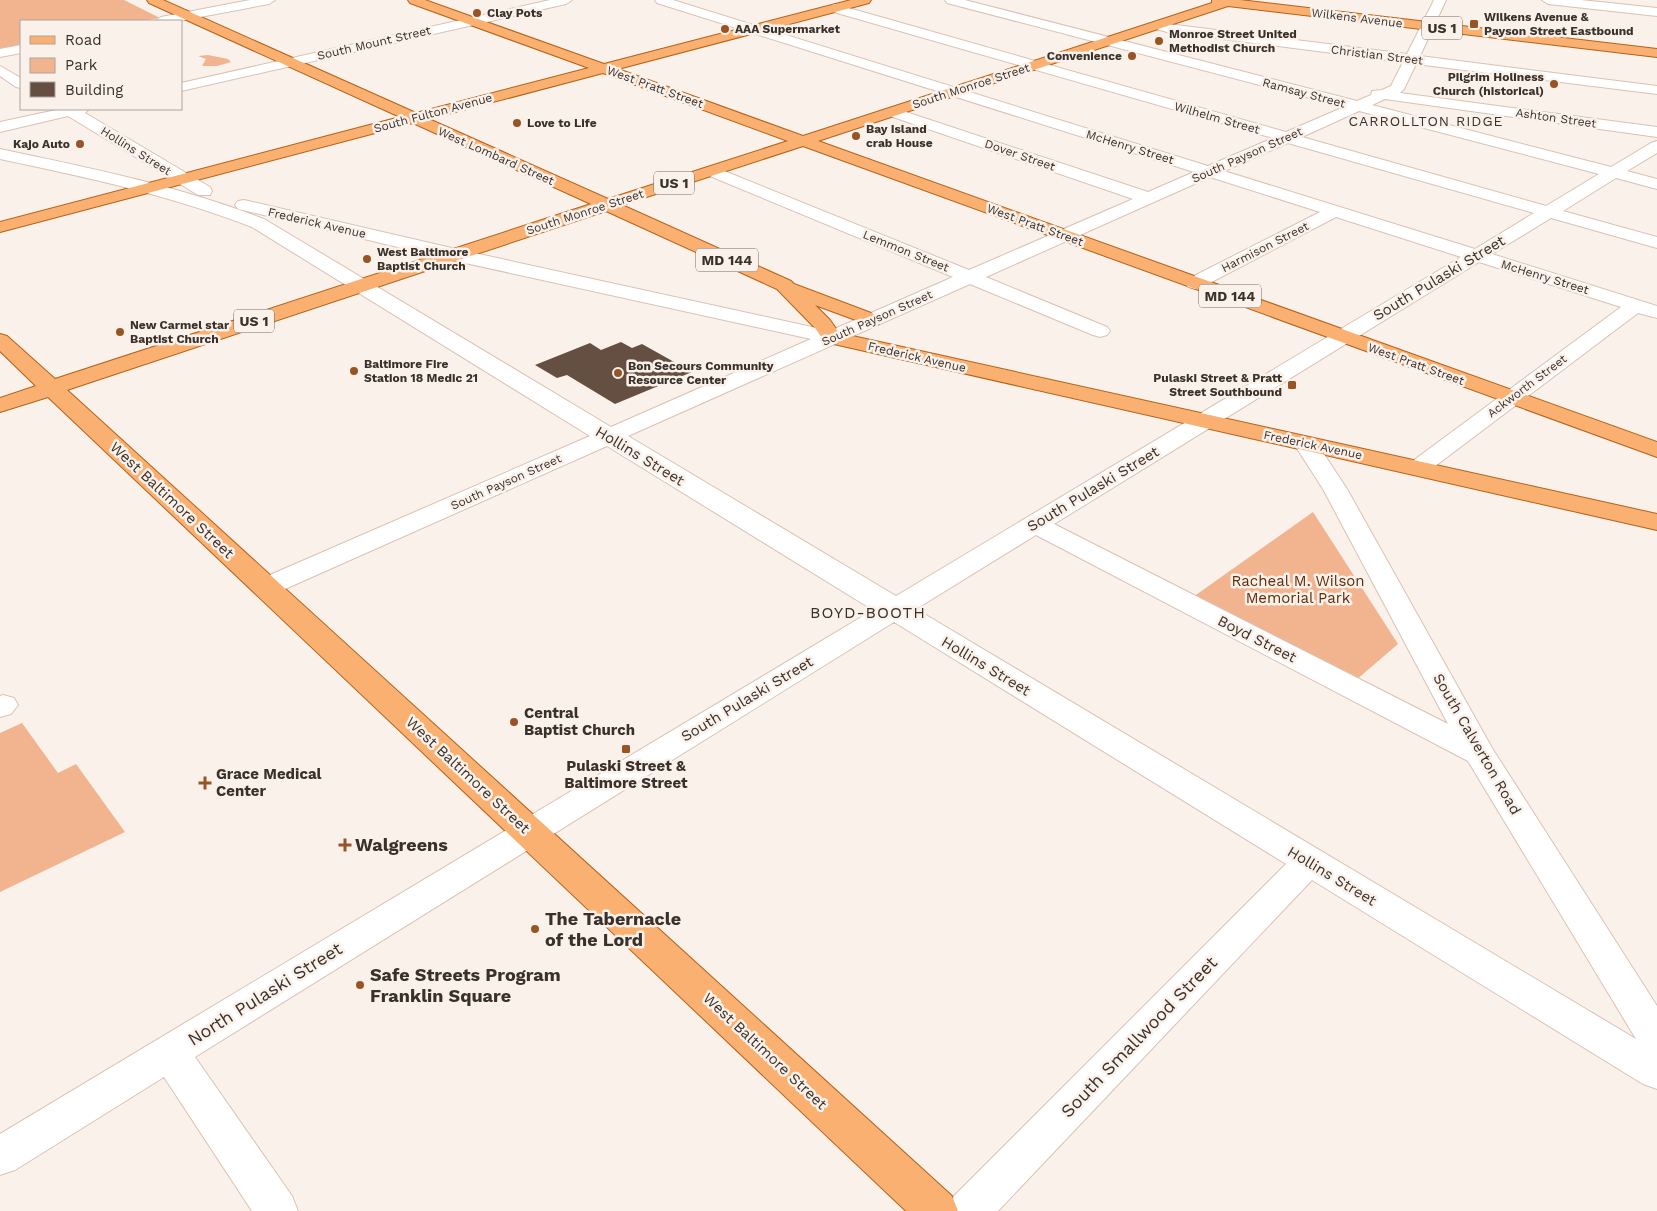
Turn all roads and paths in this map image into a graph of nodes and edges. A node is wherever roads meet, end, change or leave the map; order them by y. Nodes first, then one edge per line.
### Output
1 (153, 0) edge
2 (269, 0) edge
3 (414, 0) edge
4 (566, 0) edge
5 (661, 0) edge
6 (865, 0) edge
7 (951, 0) edge
8 (1206, 0) edge
9 (1440, 0) edge
10 (1556, 0) edge
11 (1233, 1) edge
12 (834, 8) junction
13 (1657, 12) edge
14 (188, 16) junction
15 (166, 20) edge
16 (472, 21) junction
17 (1429, 24) junction
18 (1157, 25) junction
19 (754, 29) junction
20 (1108, 41) junction
21 (20, 49) edge
22 (1657, 49) edge
23 (0, 53) edge
24 (1657, 53) edge
25 (1412, 59) junction
26 (290, 62) junction
27 (1034, 65) junction
28 (604, 69) junction
29 (0, 70) edge
30 (1246, 78) junction
31 (20, 83) edge
32 (182, 86) edge
33 (1657, 90) edge
34 (954, 92) junction
35 (1383, 95) junction
36 (1357, 107) junction
37 (72, 110) edge
38 (892, 112) junction
39 (413, 118) junction
40 (0, 127) edge
41 (1657, 132) edge
42 (1286, 138) junction
43 (804, 141) junction
44 (1657, 146) edge
45 (0, 154) edge
46 (159, 165) junction
47 (711, 171) junction
48 (1210, 172) junction
49 (1613, 173) junction
50 (110, 178) junction
51 (182, 179) junction
52 (1657, 184) edge
53 (152, 187) junction
54 (1148, 198) junction
55 (605, 205) junction
56 (1335, 211) junction
57 (1549, 212) junction
58 (0, 227) edge
59 (1065, 235) junction
60 (1657, 243) edge
61 (456, 255) junction
62 (1477, 255) junction
63 (970, 277) junction
64 (1195, 283) junction
65 (784, 285) junction
66 (360, 286) junction
67 (1636, 305) junction
68 (1657, 312) edge
69 (872, 320) junction
70 (1100, 331) dead end
71 (1342, 337) junction
72 (832, 338) junction
73 (0, 340) edge
74 (52, 388) junction
75 (1511, 398) junction
76 (0, 405) edge
77 (1204, 421) junction
78 (608, 437) junction
79 (1306, 444) junction
80 (1657, 450) edge
81 (1418, 468) junction
82 (1657, 522) edge
83 (1035, 524) junction
84 (266, 588) junction
85 (894, 610) junction
86 (1479, 753) junction
87 (530, 832) junction
88 (1310, 862) junction
89 (1657, 1039) edge
90 (170, 1053) junction
91 (1657, 1072) edge
92 (0, 1156) edge
93 (277, 1211) edge
94 (937, 1211) edge
95 (969, 1211) edge

1 - 14 main road, West Lombard Street
2 - 14 street
3 - 16 main road, West Pratt Street
4 - 16 street, South Mount Street
5 - 19 street, McHenry Street
6 - 12 main road, South Fulton Avenue
7 - 20 street, Ramsay Street
8 - 11 main road, Wilkens Avenue
9 - 17 street, South Payson Street
10 - 13 street
11 - 17 main road, Wilkens Avenue / US 1
11 - 18 main road, South Monroe Street / US 1
12 - 19 main road, South Fulton Avenue
12 - 27 street, Wilhelm Street
14 - 15 street
14 - 26 main road, West Lombard Street
16 - 26 street, South Mount Street
16 - 28 main road, West Pratt Street
17 - 22 main road, Wilkens Avenue / US 1
17 - 24 main road, Wilkens Avenue / US 1
17 - 25 street, South Payson Street
18 - 20 main road, South Monroe Street / US 1
18 - 25 street, Christian Street
19 - 28 main road, South Fulton Avenue
19 - 34 street, McHenry Street
20 - 27 main road, South Monroe Street / US 1
20 - 30 street, Ramsay Street
21 - 23 street
25 - 33 street, Christian Street
25 - 35 street, South Payson Street
26 - 32 street, South Mount Street
26 - 39 main road, West Lombard Street
27 - 34 main road, South Monroe Street / US 1
27 - 42 street, Wilhelm Street
28 - 39 main road, South Fulton Avenue
28 - 43 main road, West Pratt Street / MD 144
29 - 31 street
30 - 35 street, Ashton Street
30 - 36 street, Ramsay Street
34 - 38 main road, South Monroe Street / US 1
34 - 48 street, McHenry Street
35 - 36 street, South Payson Street
35 - 41 street, Ashton Street
36 - 42 street, South Payson Street
36 - 49 street, Ramsay Street
37 - 40 street
37 - 46 street, Hollins Street
38 - 43 main road, South Monroe Street / US 1
38 - 54 street, Dover Street
39 - 51 main road, South Fulton Avenue
39 - 55 main road, West Lombard Street / MD 144
42 - 48 street, South Payson Street
42 - 57 street, Wilhelm Street
43 - 47 main road, South Monroe Street / US 1
43 - 59 main road, West Pratt Street / MD 144
44 - 49 street, South Pulaski Street
45 - 50 street
46 - 50 street
46 - 51 street, Hollins Street
47 - 55 main road, South Monroe Street / US 1
47 - 63 street, Lemmon Street
48 - 54 street, South Payson Street
48 - 56 street, McHenry Street
49 - 52 street, Ramsay Street
49 - 57 street, South Pulaski Street
50 - 53 street
51 - 53 main road, South Fulton Avenue
51 - 61 street, Frederick Avenue
53 - 58 main road, South Fulton Avenue
53 - 66 street, Hollins Street
54 - 59 street, South Payson Street
55 - 61 main road, South Monroe Street / US 1
55 - 65 main road, West Lombard Street / MD 144
56 - 62 street, McHenry Street
56 - 64 street, Harmison Street
57 - 60 street, Wilhelm Street
57 - 62 street, South Pulaski Street
59 - 63 street, South Payson Street
59 - 64 main road, West Pratt Street / MD 144
61 - 66 main road, South Monroe Street / US 1
61 - 72 street, Frederick Avenue
62 - 67 street, McHenry Street
62 - 71 street, South Pulaski Street
63 - 69 street, South Payson Street
63 - 70 street, Lemmon Street
64 - 71 main road, West Pratt Street / MD 144
65 - 69 main road, West Lombard Street
65 - 72 main road, West Lombard Street / MD 144
66 - 74 main road, South Monroe Street / US 1
66 - 78 street, Hollins Street
67 - 68 street, McHenry Street
67 - 75 street, Ackworth Street
69 - 72 street, South Payson Street
71 - 75 main road, West Pratt Street / MD 144
71 - 77 street, South Pulaski Street
72 - 77 main road, Frederick Avenue
72 - 78 street, South Payson Street
73 - 74 main road, West Baltimore Street
74 - 76 main road, US 1
74 - 84 main road, West Baltimore Street
75 - 80 main road, West Pratt Street / MD 144
75 - 81 street, Ackworth Street
77 - 79 main road, Frederick Avenue
77 - 83 street, South Pulaski Street
78 - 84 street, South Payson Street
78 - 85 street, Hollins Street
79 - 81 main road, Frederick Avenue
79 - 86 street, South Calverton Road
81 - 82 main road, Frederick Avenue
83 - 85 street, South Pulaski Street
83 - 86 street, Boyd Street
84 - 87 main road, West Baltimore Street
85 - 87 street, South Pulaski Street
85 - 88 street, Hollins Street
86 - 89 street, South Calverton Road
87 - 90 street, North Pulaski Street
87 - 94 main road, West Baltimore Street
88 - 91 street, Hollins Street
88 - 95 street, South Smallwood Street
90 - 92 street, North Pulaski Street
90 - 93 street

